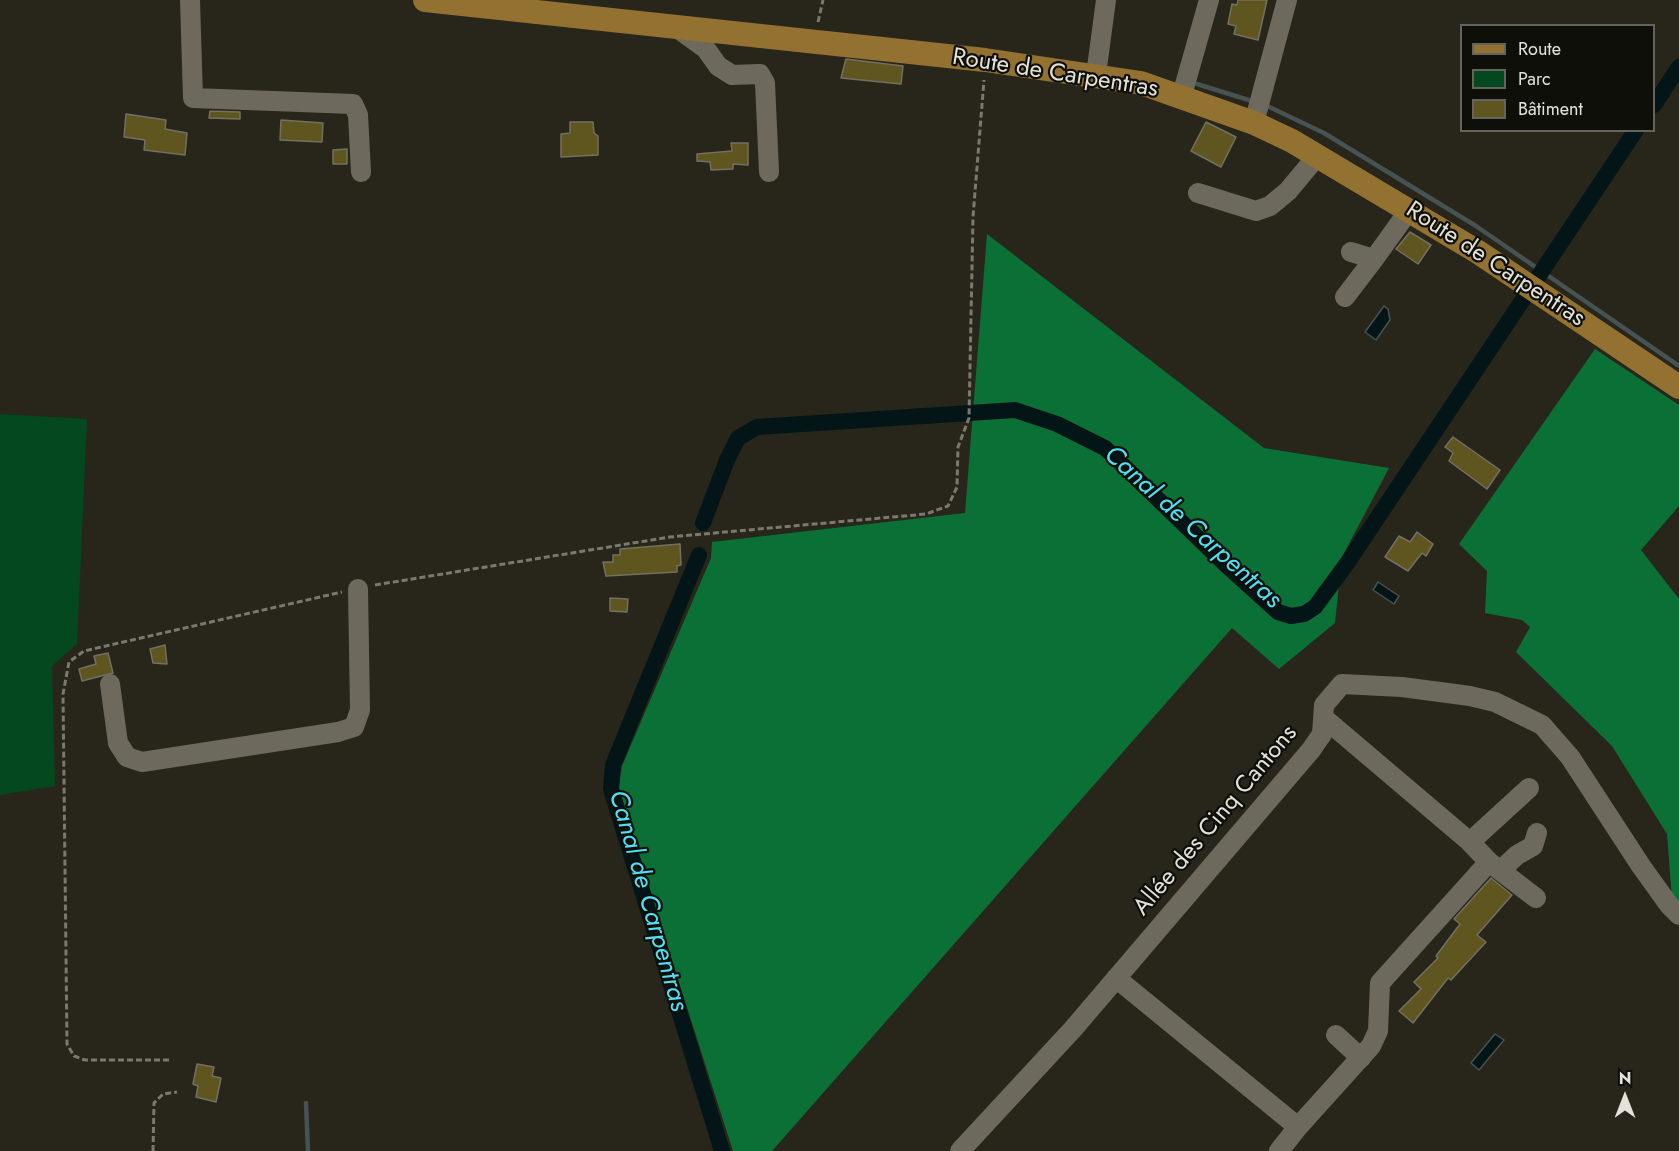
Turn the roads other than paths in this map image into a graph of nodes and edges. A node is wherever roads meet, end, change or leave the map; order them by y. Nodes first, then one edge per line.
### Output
1 (190, 0) edge
2 (425, 0) edge
3 (1106, 0) edge
4 (1209, 0) edge
5 (1287, 0) edge
6 (677, 28) junction
7 (1096, 75) junction
8 (1182, 95) junction
9 (1254, 123) junction
10 (1318, 155) junction
11 (769, 171) dead end
12 (361, 172) dead end
13 (1198, 194) dead end
14 (1410, 209) junction
15 (1352, 252) dead end
16 (1374, 259) junction
17 (1345, 297) dead end
18 (1679, 387) edge
19 (358, 589) road end
20 (110, 684) dead end
21 (1324, 718) junction
22 (1529, 788) dead end
23 (1537, 834) dead end
24 (1470, 842) junction
25 (1495, 866) junction
26 (1536, 898) dead end
27 (1679, 915) edge
28 (1116, 978) junction
29 (1336, 1035) dead end
30 (1361, 1058) junction
31 (1298, 1128) junction
32 (960, 1151) edge
33 (1279, 1151) edge

1 - 12 street
2 - 6 main road, Route de Carpentras
3 - 7 street
4 - 8 street
5 - 9 street
6 - 7 main road, Route de Carpentras
6 - 11 street
7 - 8 main road, Route de Carpentras
8 - 9 main road, Route de Carpentras
9 - 10 main road, Route de Carpentras
10 - 13 street
10 - 14 main road, Route de Carpentras
14 - 16 street
14 - 18 main road, Route de Carpentras
15 - 16 street
16 - 17 street
19 - 20 street
21 - 24 street
21 - 27 street, Allée des Cinq Cantons
21 - 28 street, Allée des Cinq Cantons
22 - 24 street
23 - 25 street
24 - 25 street
25 - 26 street
25 - 30 street
28 - 31 street
28 - 32 street, Allée des Cinq Cantons
29 - 30 street
30 - 31 street
31 - 33 street

